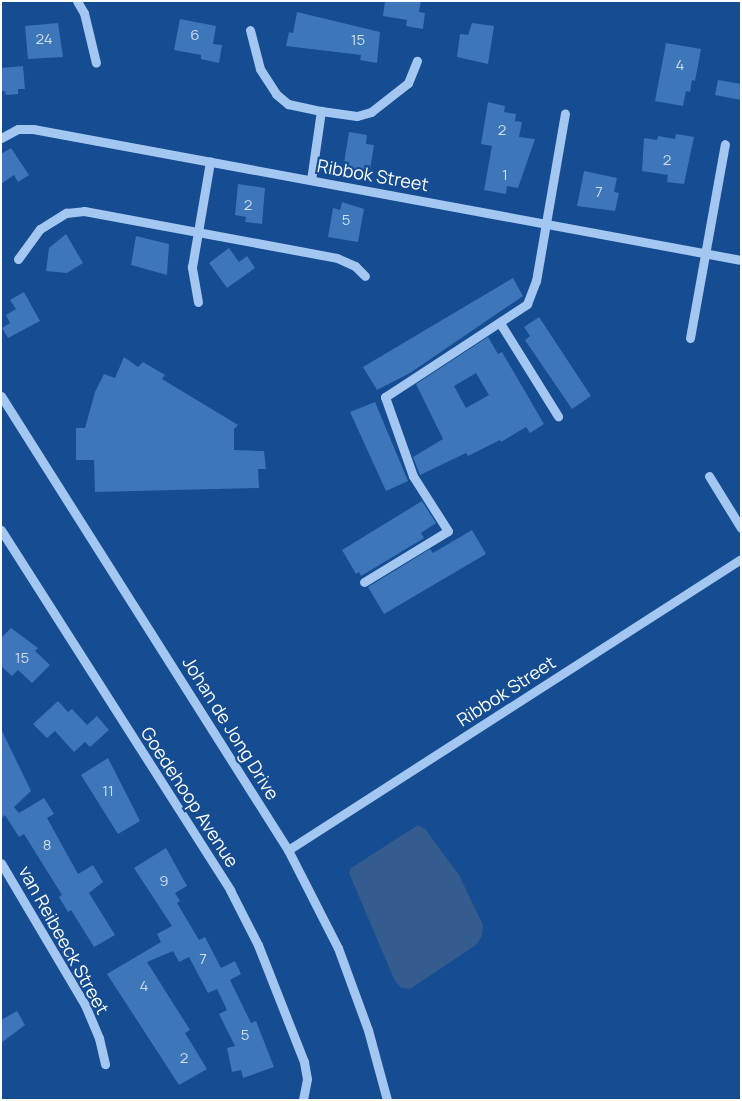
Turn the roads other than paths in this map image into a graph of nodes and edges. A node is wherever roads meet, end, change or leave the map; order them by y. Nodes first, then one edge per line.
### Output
1 (77, 1) edge
2 (250, 30) dead end
3 (417, 61) dead end
4 (96, 63) dead end
5 (321, 111) junction
6 (565, 113) dead end
7 (1, 138) edge
8 (725, 144) dead end
9 (210, 162) junction
10 (311, 180) junction
11 (546, 223) junction
12 (197, 232) junction
13 (704, 254) junction
14 (18, 259) dead end
15 (741, 260) edge
16 (364, 276) dead end
17 (198, 302) dead end
18 (500, 323) junction
19 (690, 338) dead end
20 (1, 396) edge
21 (558, 416) dead end
22 (709, 476) dead end
23 (741, 528) edge
24 (1, 530) edge
25 (741, 559) edge
26 (364, 582) dead end
27 (288, 850) junction
28 (1, 863) edge
29 (104, 1064) dead end
30 (303, 1100) edge
31 (387, 1100) edge

1 - 4 street
2 - 5 street
3 - 5 street
5 - 10 street
6 - 11 street
7 - 9 street, Ribbok Street
8 - 13 street
9 - 10 street, Ribbok Street
9 - 12 street
10 - 11 street, Ribbok Street
11 - 13 street, Ribbok Street
11 - 18 street
12 - 14 street
12 - 16 street
12 - 17 street
13 - 15 street, Ribbok Street
13 - 19 street
18 - 21 street
18 - 26 street
20 - 27 street, Johan de Jong Drive
22 - 23 street
24 - 30 street, Goedehoop Avenue
25 - 27 street, Ribbok Street
27 - 31 street, Johan de Jong Drive
28 - 29 street, van Reibeeck Street

